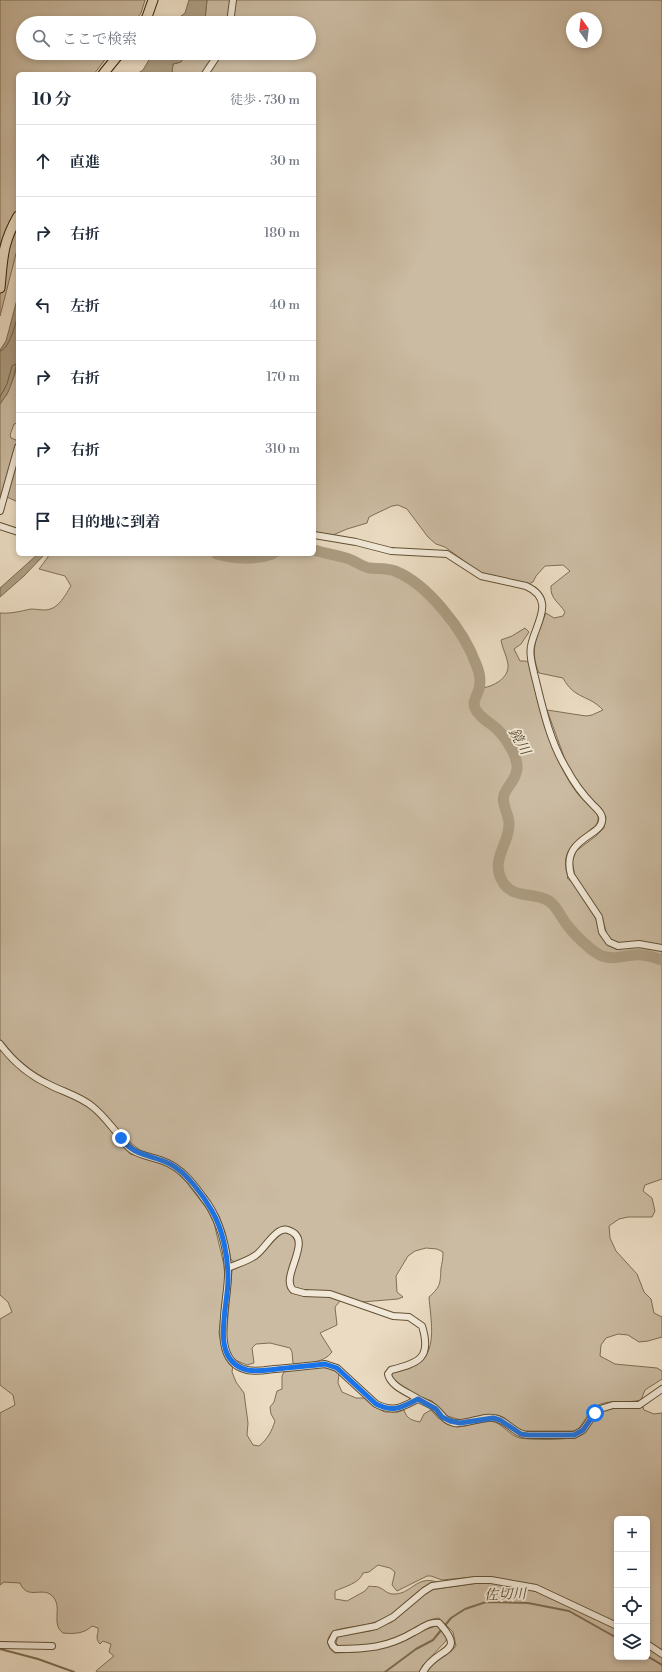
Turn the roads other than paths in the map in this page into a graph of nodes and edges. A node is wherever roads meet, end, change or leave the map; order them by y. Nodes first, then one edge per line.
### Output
1 (154, 0) edge
2 (233, 0) edge
3 (147, 16) edge
4 (231, 16) edge
5 (114, 60) edge
6 (214, 60) edge
7 (105, 72) edge
8 (206, 72) edge
9 (16, 219) edge
10 (0, 288) edge
11 (16, 454) edge
12 (0, 512) edge
13 (0, 526) edge
14 (16, 531) edge
15 (316, 535) edge
16 (662, 948) edge
17 (0, 1044) edge
18 (228, 1268) junction
19 (662, 1389) edge
20 (418, 1399) junction
21 (614, 1625) edge
22 (0, 1645) edge
23 (52, 1646) dead end
24 (650, 1646) edge
25 (662, 1654) edge
26 (424, 1672) edge

1 - 3 main road
2 - 4 street
5 - 7 main road
6 - 8 street
9 - 10 main road
11 - 12 street
13 - 14 street
15 - 16 street
17 - 18 street
18 - 20 street
18 - 20 street
19 - 20 street
21 - 26 street
22 - 23 street
24 - 25 street

